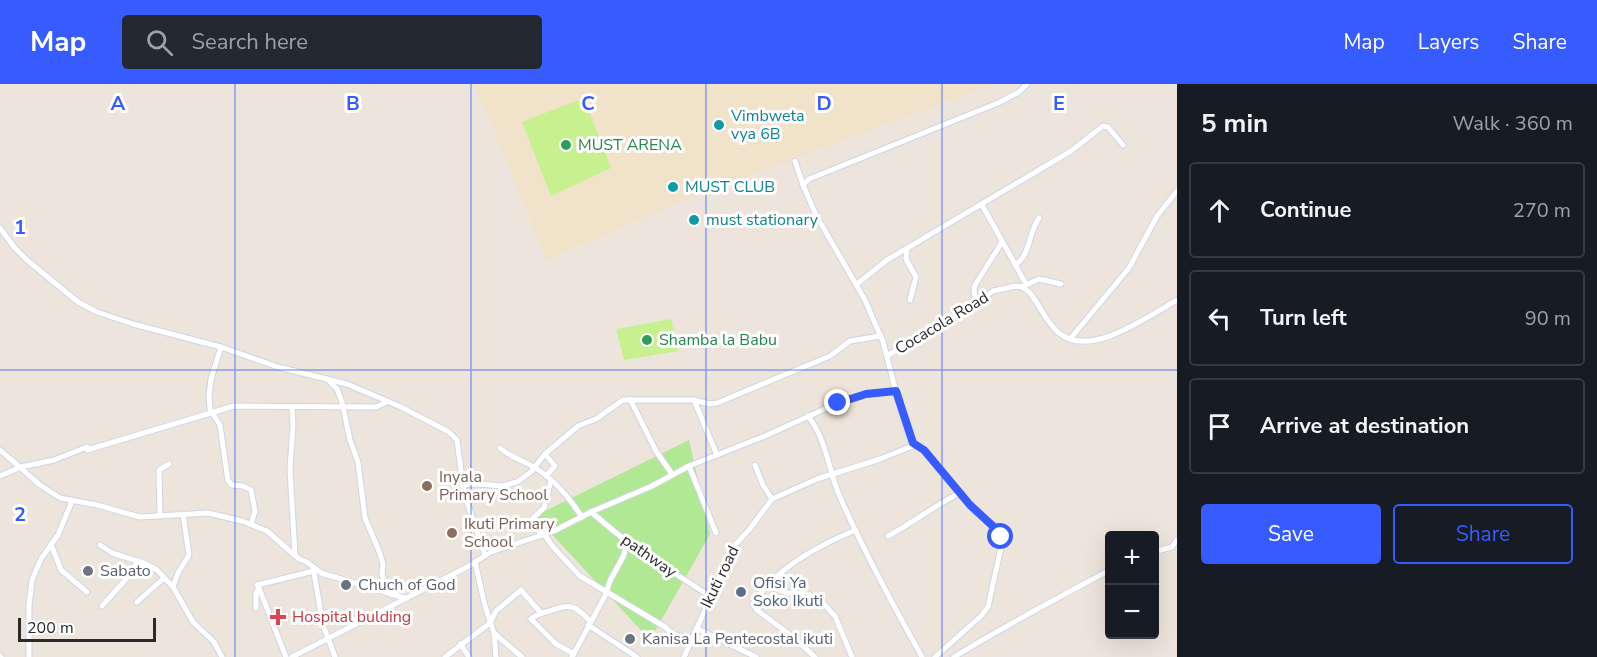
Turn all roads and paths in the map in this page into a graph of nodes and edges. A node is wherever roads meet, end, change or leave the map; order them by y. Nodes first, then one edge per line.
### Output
1 (1027, 84) edge
2 (1123, 145) dead end
3 (795, 161) dead end
4 (803, 185) junction
5 (1177, 191) edge
6 (982, 205) junction
7 (1038, 218) dead end
8 (0, 228) edge
9 (1002, 242) junction
10 (907, 249) junction
11 (1015, 265) junction
12 (857, 284) junction
13 (1061, 284) dead end
14 (1024, 286) junction
15 (910, 300) dead end
16 (1177, 300) edge
17 (976, 302) junction
18 (880, 336) junction
19 (1070, 339) junction
20 (221, 347) junction
21 (888, 355) junction
22 (326, 378) junction
23 (896, 391) junction
24 (630, 399) junction
25 (694, 400) junction
26 (387, 402) junction
27 (292, 406) junction
28 (343, 406) junction
29 (213, 412) junction
30 (808, 416) junction
31 (915, 446) junction
32 (500, 448) dead end
33 (0, 450) edge
34 (544, 454) junction
35 (717, 455) junction
36 (169, 464) dead end
37 (755, 465) dead end
38 (689, 466) junction
39 (21, 467) junction
40 (535, 468) junction
41 (672, 474) junction
42 (832, 474) junction
43 (0, 476) edge
44 (548, 478) junction
45 (462, 485) junction
46 (960, 492) junction
47 (772, 499) junction
48 (72, 501) junction
49 (591, 512) junction
50 (183, 514) junction
51 (159, 516) junction
52 (582, 517) junction
53 (251, 524) junction
54 (856, 530) junction
55 (716, 533) dead end
56 (543, 536) junction
57 (888, 536) dead end
58 (1177, 540) edge
59 (627, 541) junction
60 (51, 544) junction
61 (100, 545) dead end
62 (1159, 551) edge
63 (295, 555) junction
64 (485, 555) junction
65 (137, 562) junction
66 (475, 562) junction
67 (314, 569) junction
68 (1105, 573) edge
69 (164, 578) junction
70 (767, 586) junction
71 (173, 587) junction
72 (259, 588) junction
73 (606, 591) junction
74 (87, 592) dead end
75 (392, 594) junction
76 (710, 596) junction
77 (405, 598) junction
78 (137, 602) dead end
79 (395, 603) junction
80 (102, 606) dead end
81 (256, 608) dead end
82 (541, 613) junction
83 (490, 623) junction
84 (589, 623) junction
85 (696, 628) junction
86 (494, 633) junction
87 (327, 639) junction
88 (691, 639) junction
89 (460, 644) junction
90 (573, 656) edge
91 (29, 657) edge
92 (222, 657) edge
93 (286, 657) edge
94 (292, 657) edge
95 (335, 657) edge
96 (446, 657) edge
97 (469, 657) edge
98 (496, 657) edge
99 (522, 657) edge
100 (637, 657) edge
101 (684, 657) edge
102 (756, 657) edge
103 (815, 657) edge
104 (852, 657) edge
105 (922, 657) edge
106 (935, 657) edge
107 (954, 657) edge

1 - 4 street
2 - 6 street
3 - 4 street
4 - 12 street
5 - 19 street
6 - 9 street
6 - 10 street
7 - 11 street
8 - 20 street
9 - 11 street
9 - 17 street
10 - 12 street
10 - 15 street
11 - 14 street
12 - 18 street
13 - 14 street, Cocacola Road
14 - 17 street, Cocacola Road
14 - 19 street
16 - 19 street
17 - 21 street, Cocacola Road
18 - 21 street
18 - 25 street
20 - 22 street
20 - 29 street
21 - 23 street
22 - 26 street
22 - 28 street
23 - 30 street
23 - 31 street
24 - 25 street
24 - 34 street
24 - 41 street
25 - 35 street
26 - 28 street
26 - 45 street
27 - 28 street
27 - 29 street
27 - 63 street
28 - 75 street
29 - 39 street
29 - 53 street
30 - 35 street
30 - 42 street
31 - 42 street, Ikuti road
31 - 46 street
32 - 40 street
33 - 39 street
34 - 40 street
34 - 44 street
35 - 38 street
36 - 51 street
37 - 47 street
38 - 41 street
38 - 55 street
39 - 43 street
39 - 48 street
40 - 44 street
40 - 45 street
41 - 49 street
42 - 47 street, Ikuti road
42 - 54 street
44 - 52 street
44 - 56 street
45 - 64 street
46 - 57 street
46 - 106 street
47 - 76 street, Ikuti road
48 - 51 street
48 - 60 street
49 - 52 street
49 - 59 street, pathway
50 - 51 street
50 - 53 street
50 - 71 street
52 - 56 street
53 - 63 street
54 - 70 street
54 - 105 street
56 - 64 street
56 - 73 street
58 - 62 street
59 - 73 street
59 - 76 street, pathway
60 - 74 street
60 - 91 street
61 - 65 street
63 - 67 street
64 - 66 street
65 - 69 street
65 - 80 street
66 - 77 street
66 - 83 street
67 - 72 street
67 - 75 street
67 - 87 street
68 - 107 street
69 - 71 street
69 - 78 street
70 - 103 street
70 - 104 street
71 - 92 street
72 - 81 street
72 - 93 street
73 - 84 street
73 - 88 street
75 - 77 street
75 - 79 street
76 - 85 street, Ikuti road
77 - 79 street
79 - 87 street
82 - 83 street
82 - 84 street
82 - 90 street
83 - 86 street
83 - 89 street
84 - 90 street
84 - 100 street
85 - 88 street, Ikuti road
85 - 102 street
86 - 98 street
86 - 99 street
87 - 94 street
87 - 95 street
88 - 101 street, Ikuti road
89 - 96 street
89 - 97 street

